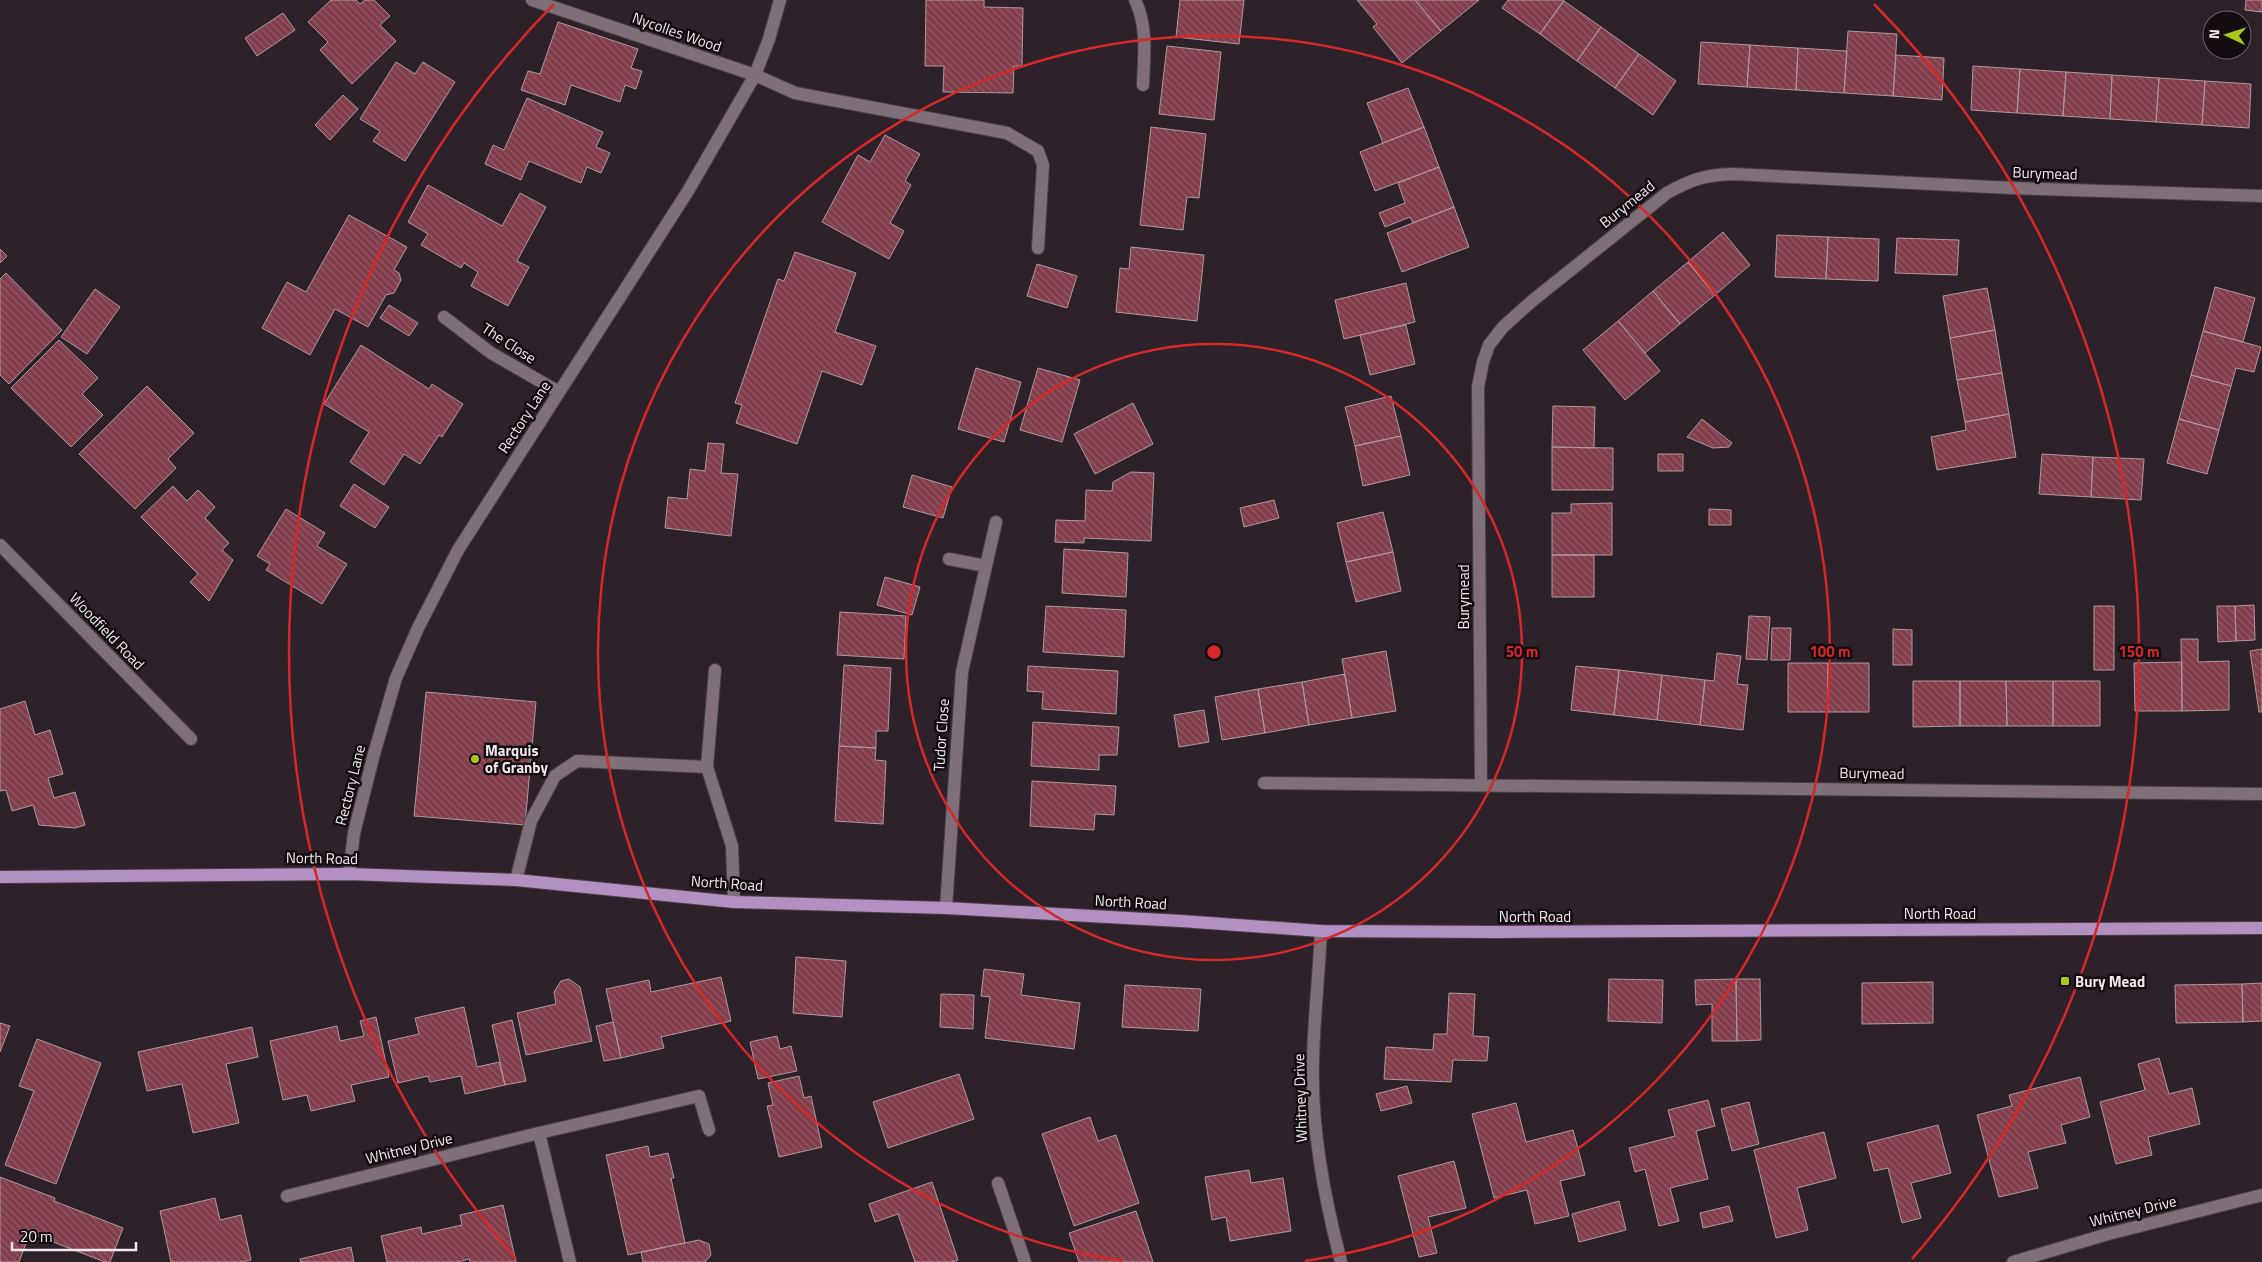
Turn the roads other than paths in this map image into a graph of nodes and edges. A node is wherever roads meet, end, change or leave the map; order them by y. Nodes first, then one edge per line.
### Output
1 (532, 0) edge
2 (780, 0) edge
3 (1135, 0) edge
4 (755, 75) junction
5 (1143, 85) dead end
6 (2262, 196) edge
7 (1038, 248) dead end
8 (444, 317) dead end
9 (559, 392) junction
10 (996, 522) dead end
11 (0, 545) edge
12 (948, 559) dead end
13 (986, 566) junction
14 (715, 670) dead end
15 (191, 739) dead end
16 (707, 767) junction
17 (1264, 783) dead end
18 (1481, 784) junction
19 (2262, 794) edge
20 (349, 874) junction
21 (0, 877) edge
22 (516, 880) junction
23 (734, 902) junction
24 (946, 908) junction
25 (2262, 928) edge
26 (1321, 931) junction
27 (709, 1130) dead end
28 (539, 1132) junction
29 (998, 1183) dead end
30 (287, 1196) dead end
31 (2262, 1196) edge
32 (570, 1262) edge
33 (1026, 1262) edge
34 (1341, 1262) edge
35 (2013, 1262) edge

1 - 4 street, Nycolles Wood
2 - 4 street, Rectory Lane
3 - 5 street
4 - 7 street, Nycolles Wood
4 - 9 street, Rectory Lane
6 - 18 street, Burymead
8 - 9 street, The Close
9 - 20 street, Rectory Lane
10 - 13 street, Tudor Close
11 - 15 street, Woodfield Road
12 - 13 street
13 - 24 street, Tudor Close
14 - 16 street
16 - 22 street
16 - 23 street
17 - 18 street, Burymead
18 - 19 street, Burymead
20 - 21 main road, North Road
20 - 22 main road, North Road
22 - 23 main road, North Road
23 - 24 main road, North Road
24 - 26 main road, North Road
25 - 26 main road, North Road
26 - 34 street, Whitney Drive
27 - 28 street, Whitney Drive
28 - 30 street, Whitney Drive
28 - 32 street
29 - 33 street
31 - 35 street, Whitney Drive

